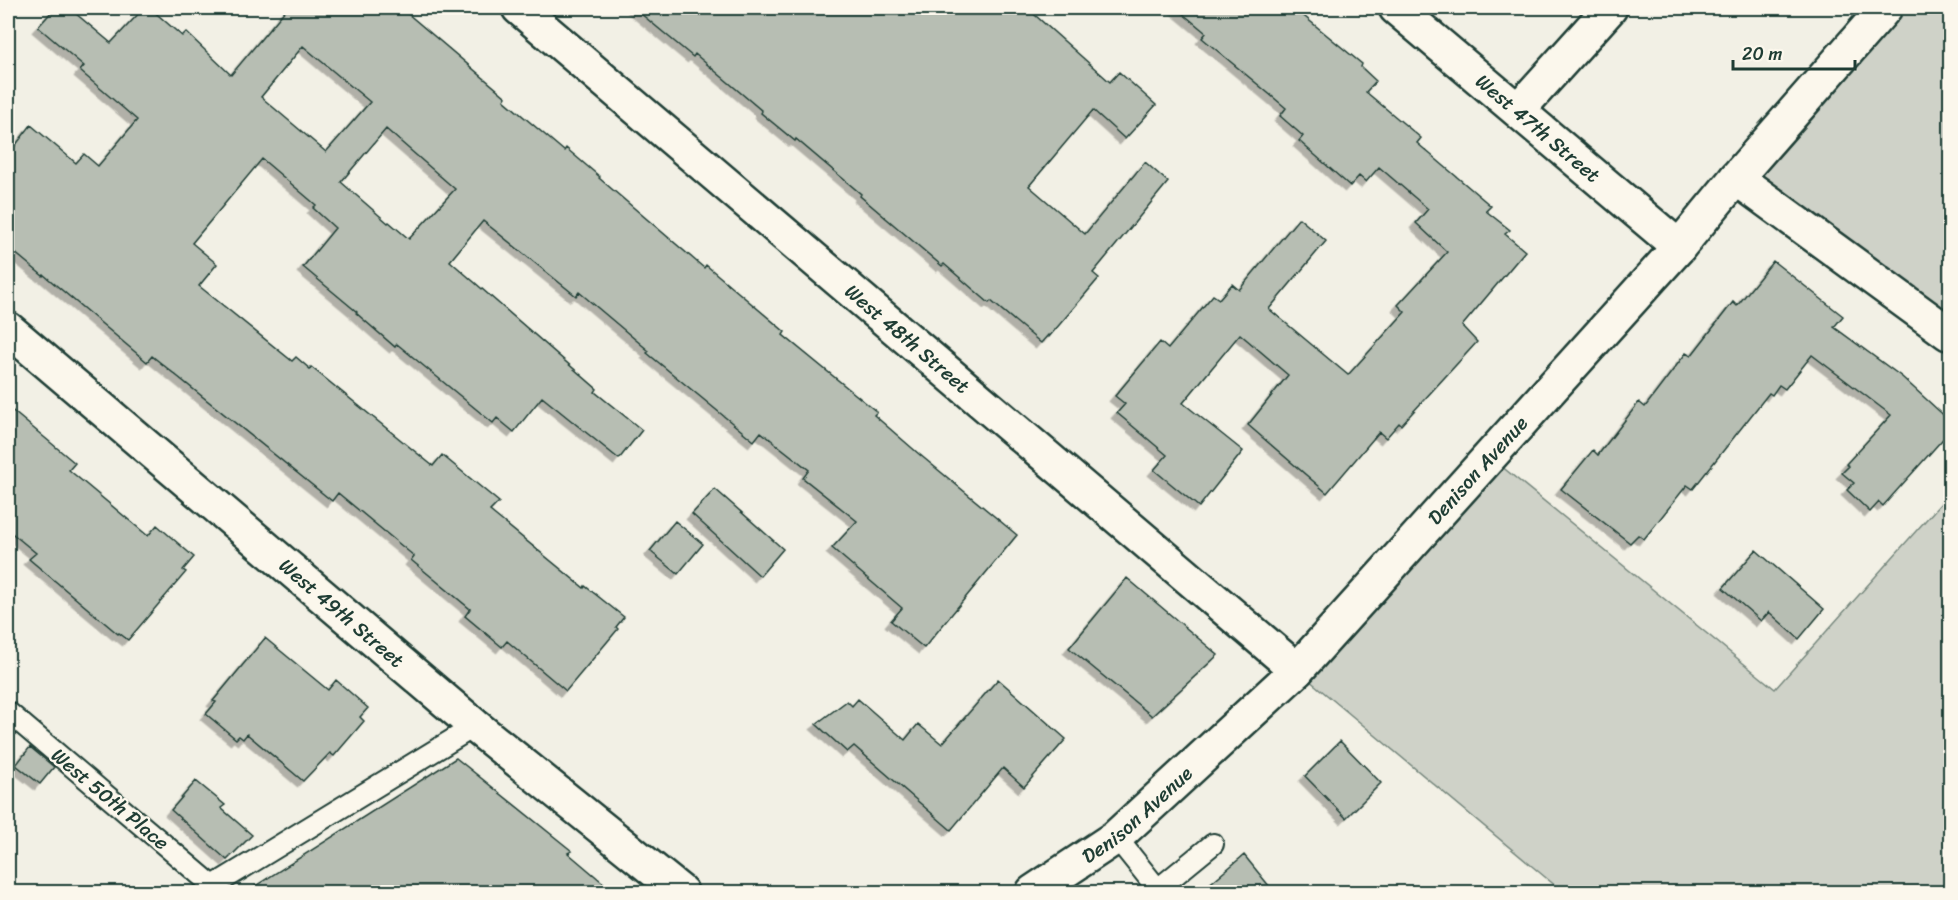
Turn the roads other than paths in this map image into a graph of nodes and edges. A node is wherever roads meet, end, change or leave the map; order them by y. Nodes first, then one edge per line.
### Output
1 (519, 8) edge
2 (1396, 8) edge
3 (1610, 8) edge
4 (1885, 8) edge
5 (1518, 110) junction
6 (1736, 178) junction
7 (1679, 247) junction
8 (8, 329) edge
9 (1948, 333) dead end
10 (1297, 670) junction
11 (8, 712) edge
12 (475, 726) junction
13 (1116, 837) junction
14 (1213, 844) dead end
15 (211, 889) edge
16 (1159, 891) edge
17 (681, 892) edge
18 (1033, 892) edge

1 - 10 street, West 48th Street
2 - 5 street, West 47th Street
3 - 5 street
4 - 6 street, Denison Avenue
5 - 7 street, West 47th Street
6 - 7 street, Denison Avenue
6 - 9 street
7 - 10 street, Denison Avenue
8 - 12 street, West 49th Street
10 - 13 street, Denison Avenue
11 - 15 lane, West 50th Place
12 - 15 lane
12 - 17 street, West 49th Street
13 - 16 lane
13 - 18 street, Denison Avenue
14 - 16 lane

